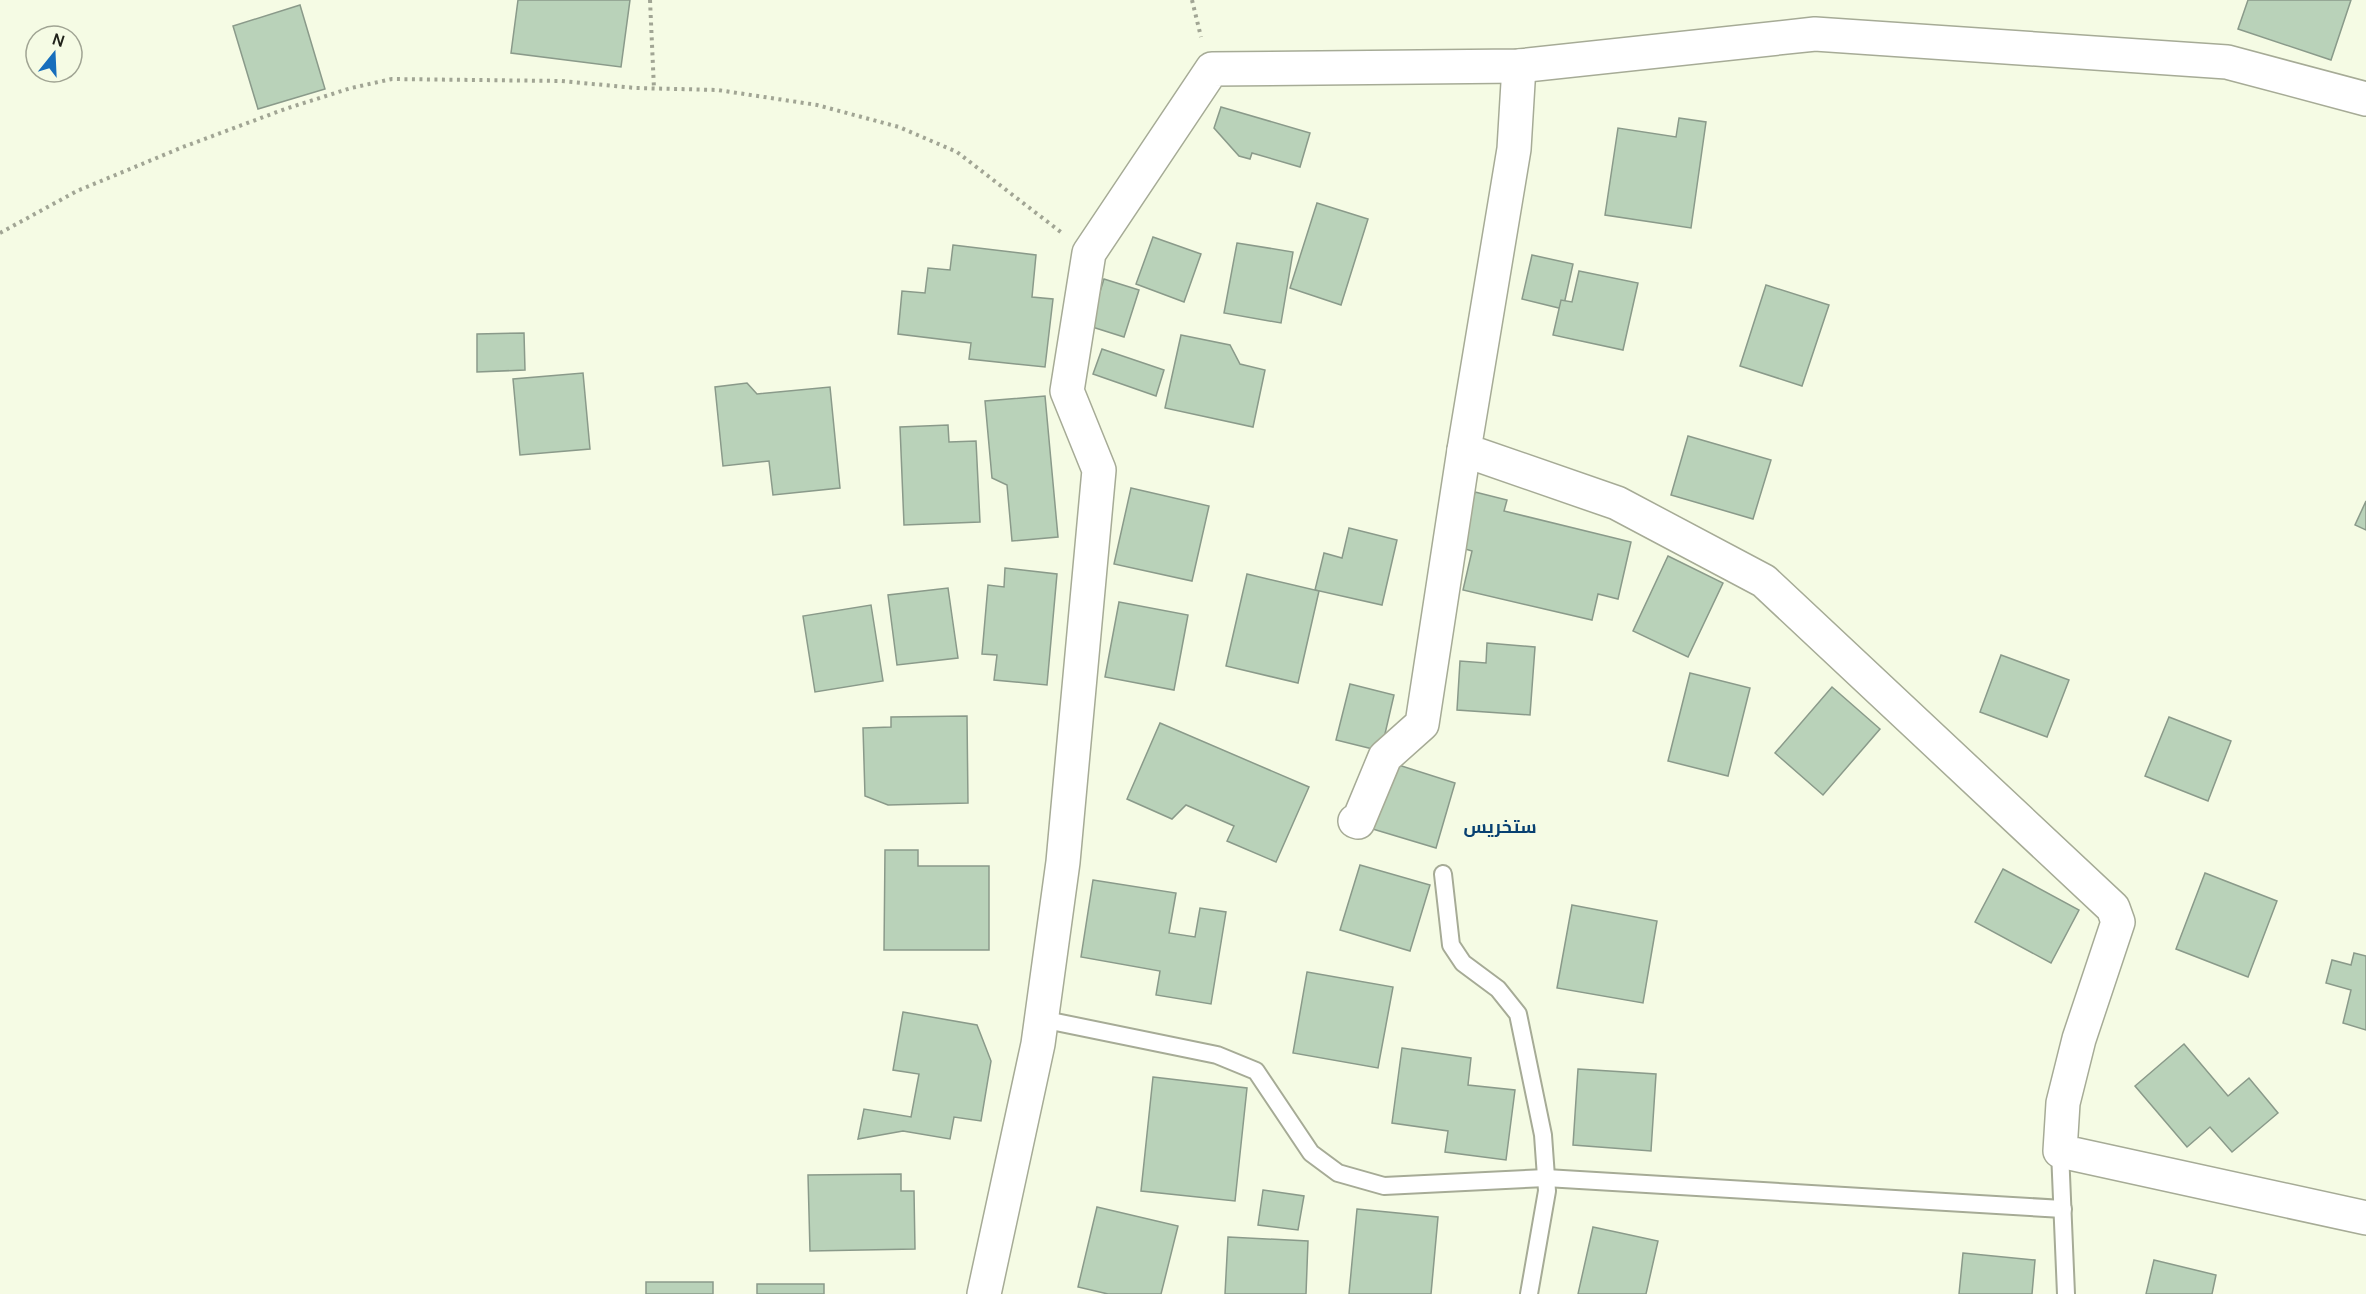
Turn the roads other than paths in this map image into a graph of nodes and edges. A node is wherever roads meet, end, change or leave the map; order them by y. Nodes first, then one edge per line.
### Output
1 (1519, 66) junction
2 (2366, 99) edge
3 (1464, 450) junction
4 (1355, 821) dead end
5 (1443, 874) dead end
6 (1041, 1019) junction
7 (2060, 1151) junction
8 (1546, 1178) junction
9 (2063, 1209) junction
10 (2366, 1218) edge
11 (984, 1294) edge
12 (1528, 1294) edge
13 (2066, 1294) edge

1 - 2 street
1 - 3 street
1 - 6 street
3 - 4 street
3 - 7 street
5 - 8 lane
6 - 8 lane
6 - 11 street
7 - 9 lane
7 - 10 street
8 - 9 lane
8 - 12 lane
9 - 13 lane

